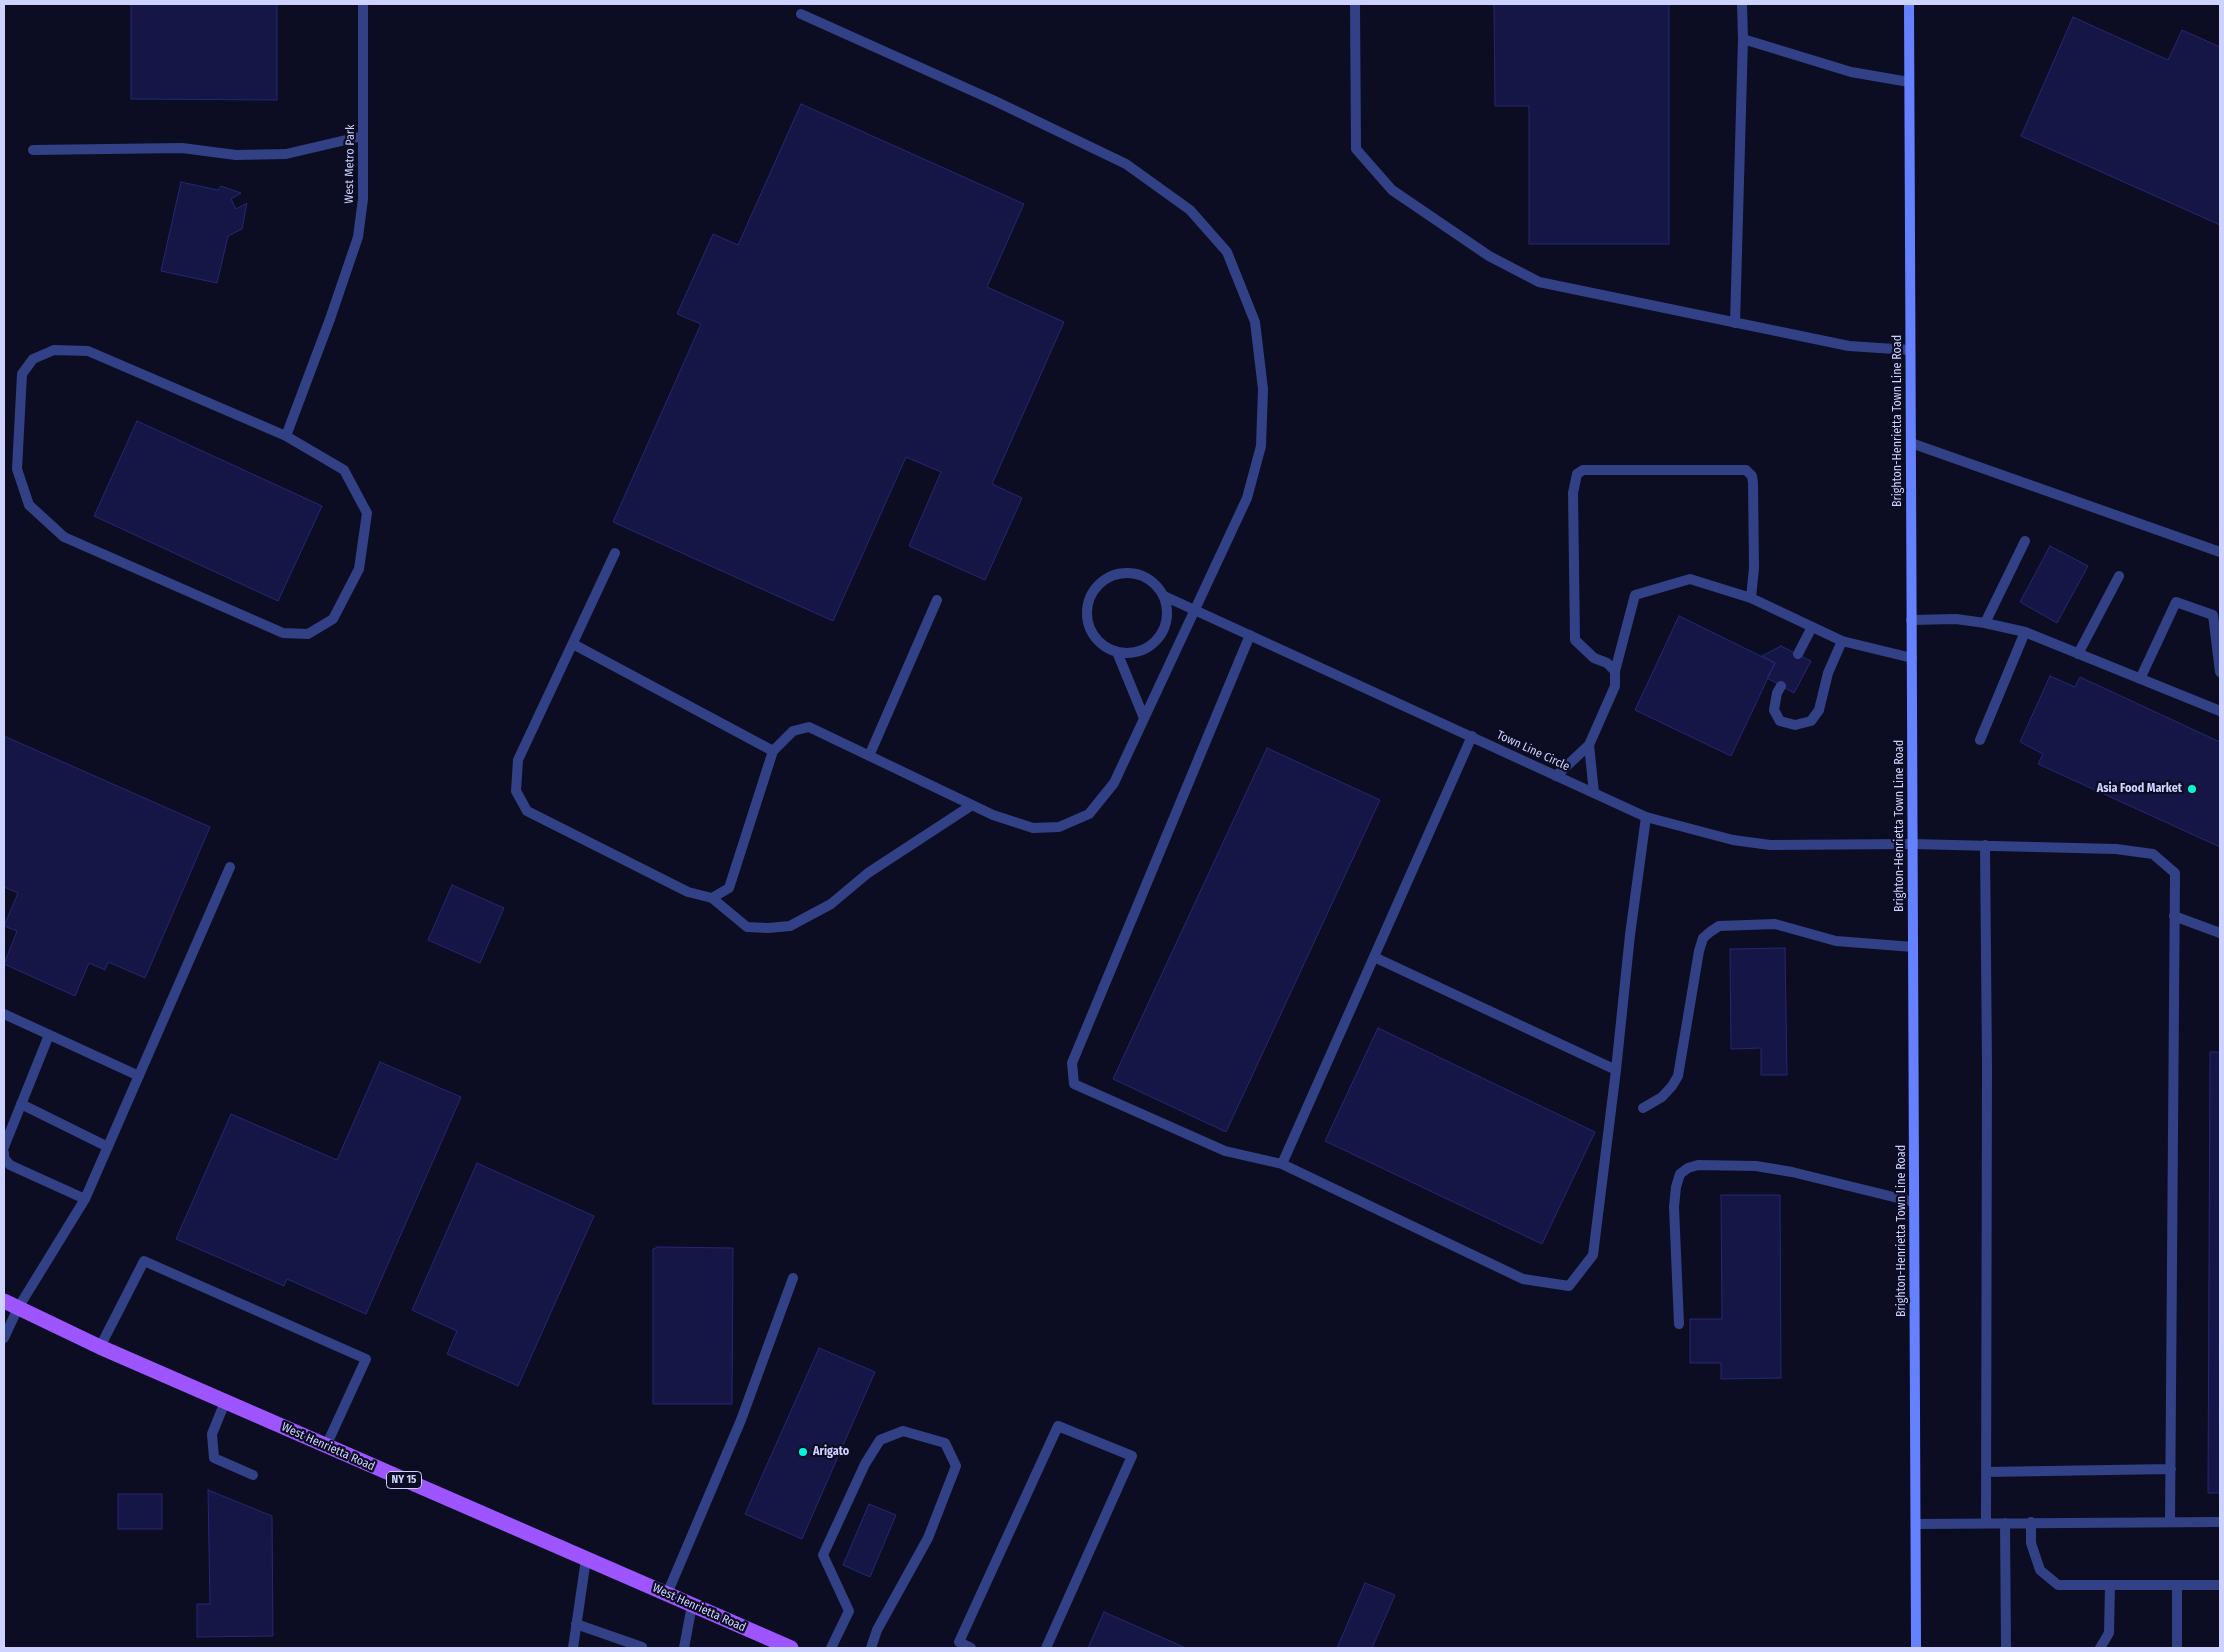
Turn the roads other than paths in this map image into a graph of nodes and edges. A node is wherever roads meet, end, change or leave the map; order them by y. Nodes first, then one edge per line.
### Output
1 (364, 4) edge
2 (1355, 4) edge
3 (1742, 4) edge
4 (1909, 4) edge
5 (800, 14) dead end
6 (1743, 39) junction
7 (1909, 82) junction
8 (364, 136) junction
9 (33, 150) dead end
10 (1735, 323) junction
11 (1910, 350) junction
12 (286, 436) junction
13 (1911, 443) junction
14 (2025, 541) dead end
15 (2220, 552) edge
16 (615, 553) dead end
17 (2118, 576) dead end
18 (1164, 596) junction
19 (1751, 598) junction
20 (937, 600) dead end
21 (1195, 609) junction
22 (1911, 620) junction
23 (1985, 623) junction
24 (1812, 627) junction
25 (2025, 632) junction
26 (1250, 635) junction
27 (1842, 641) junction
28 (573, 644) junction
29 (1117, 652) junction
30 (1798, 654) dead end
31 (2078, 654) junction
32 (1912, 658) junction
33 (1616, 671) junction
34 (2220, 672) edge
35 (2140, 679) junction
36 (1781, 686) dead end
37 (2220, 712) edge
38 (1144, 718) junction
39 (1472, 736) junction
40 (1980, 740) dead end
41 (1589, 745) junction
42 (773, 751) junction
43 (870, 756) junction
44 (1556, 776) junction
45 (1594, 793) junction
46 (972, 805) junction
47 (1646, 817) junction
48 (1912, 844) junction
49 (1985, 845) junction
50 (230, 867) dead end
51 (712, 898) junction
52 (2174, 916) junction
53 (2220, 933) edge
54 (1913, 947) junction
55 (1374, 957) junction
56 (4, 1014) edge
57 (49, 1035) junction
58 (1616, 1070) junction
59 (139, 1076) junction
60 (21, 1104) junction
61 (1643, 1108) dead end
62 (108, 1146) junction
63 (4, 1147) edge
64 (4, 1153) edge
65 (1282, 1164) junction
66 (85, 1199) junction
67 (1914, 1202) junction
68 (793, 1278) dead end
69 (4, 1302) edge
70 (18, 1308) junction
71 (1679, 1324) dead end
72 (4, 1338) edge
73 (100, 1347) junction
74 (225, 1402) junction
75 (326, 1446) junction
76 (2171, 1469) junction
77 (1986, 1472) junction
78 (253, 1476) dead end
79 (1986, 1522) junction
80 (2005, 1522) junction
81 (2031, 1522) junction
82 (2170, 1522) junction
83 (2220, 1522) edge
84 (1916, 1524) junction
85 (586, 1559) junction
86 (2220, 1584) edge
87 (2110, 1585) junction
88 (2178, 1585) junction
89 (667, 1594) junction
90 (692, 1605) junction
91 (576, 1624) junction
92 (642, 1646) dead end
93 (573, 1648) edge
94 (684, 1648) edge
95 (791, 1648) edge
96 (831, 1648) edge
97 (872, 1648) edge
98 (970, 1648) edge
99 (1046, 1648) edge
100 (1916, 1648) edge
101 (2006, 1648) edge
102 (2100, 1648) edge
103 (2177, 1648) edge

1 - 8 street, West Metro Park
2 - 10 street
3 - 6 street
4 - 7 street, Brighton-Henrietta Town Line Road
5 - 21 street
6 - 7 street
6 - 10 street
7 - 11 street, Brighton-Henrietta Town Line Road
8 - 9 street
8 - 12 street, West Metro Park
10 - 11 street
11 - 13 street, Brighton-Henrietta Town Line Road
12 - 12 street
13 - 15 street
13 - 22 street, Brighton-Henrietta Town Line Road
14 - 23 street
16 - 28 street
17 - 31 street
18 - 21 street, Town Line Circle
18 - 29 street
18 - 29 street, Town Line Circle
19 - 24 street
19 - 33 street
19 - 33 street
20 - 43 street
21 - 26 street, Town Line Circle
21 - 38 street
22 - 23 street
22 - 32 street, Brighton-Henrietta Town Line Road
23 - 25 street
24 - 27 street
24 - 30 street
25 - 31 street
25 - 40 street
26 - 39 street, Town Line Circle
26 - 65 street
27 - 32 street
27 - 36 street
28 - 42 street
28 - 51 street
29 - 38 street
31 - 35 street
32 - 48 street, Brighton-Henrietta Town Line Road
33 - 41 street
34 - 35 street
35 - 37 street
38 - 46 street
39 - 44 street, Town Line Circle
39 - 55 street
41 - 44 street
41 - 45 street
42 - 43 street
42 - 51 street
43 - 46 street
44 - 45 street, Town Line Circle
45 - 47 street, Town Line Circle
46 - 51 street
47 - 48 street, Town Line Circle
47 - 58 street
48 - 49 street, Town Line Circle
48 - 54 street, Brighton-Henrietta Town Line Road
49 - 52 street, Town Line Circle
49 - 77 street
50 - 59 street
52 - 53 street
52 - 76 street
54 - 61 street
54 - 67 street, Brighton-Henrietta Town Line Road
55 - 58 street
55 - 65 street
56 - 57 street
57 - 59 street
57 - 60 street
58 - 65 street
59 - 62 street
60 - 62 street
60 - 63 street
62 - 66 street
64 - 66 street
66 - 70 street
67 - 71 street
67 - 84 street, Brighton-Henrietta Town Line Road
68 - 89 street
69 - 70 main road, West Henrietta Road / NY 15
70 - 72 street
70 - 73 main road, West Henrietta Road / NY 15
73 - 74 main road, West Henrietta Road / NY 15
73 - 75 street
74 - 75 main road, West Henrietta Road / NY 15
74 - 78 street
75 - 85 main road, West Henrietta Road / NY 15
76 - 77 street
76 - 82 street
77 - 79 street
79 - 80 street
79 - 84 street
80 - 81 street
80 - 101 street
81 - 82 street
81 - 87 street
82 - 83 street
84 - 100 street, Brighton-Henrietta Town Line Road
85 - 89 main road, West Henrietta Road / NY 15
85 - 91 street
86 - 88 street
87 - 88 street
87 - 102 street
88 - 103 street
89 - 90 main road, West Henrietta Road / NY 15
90 - 94 street
90 - 95 main road, West Henrietta Road / NY 15
91 - 92 street
91 - 93 street
96 - 97 street
98 - 99 street

